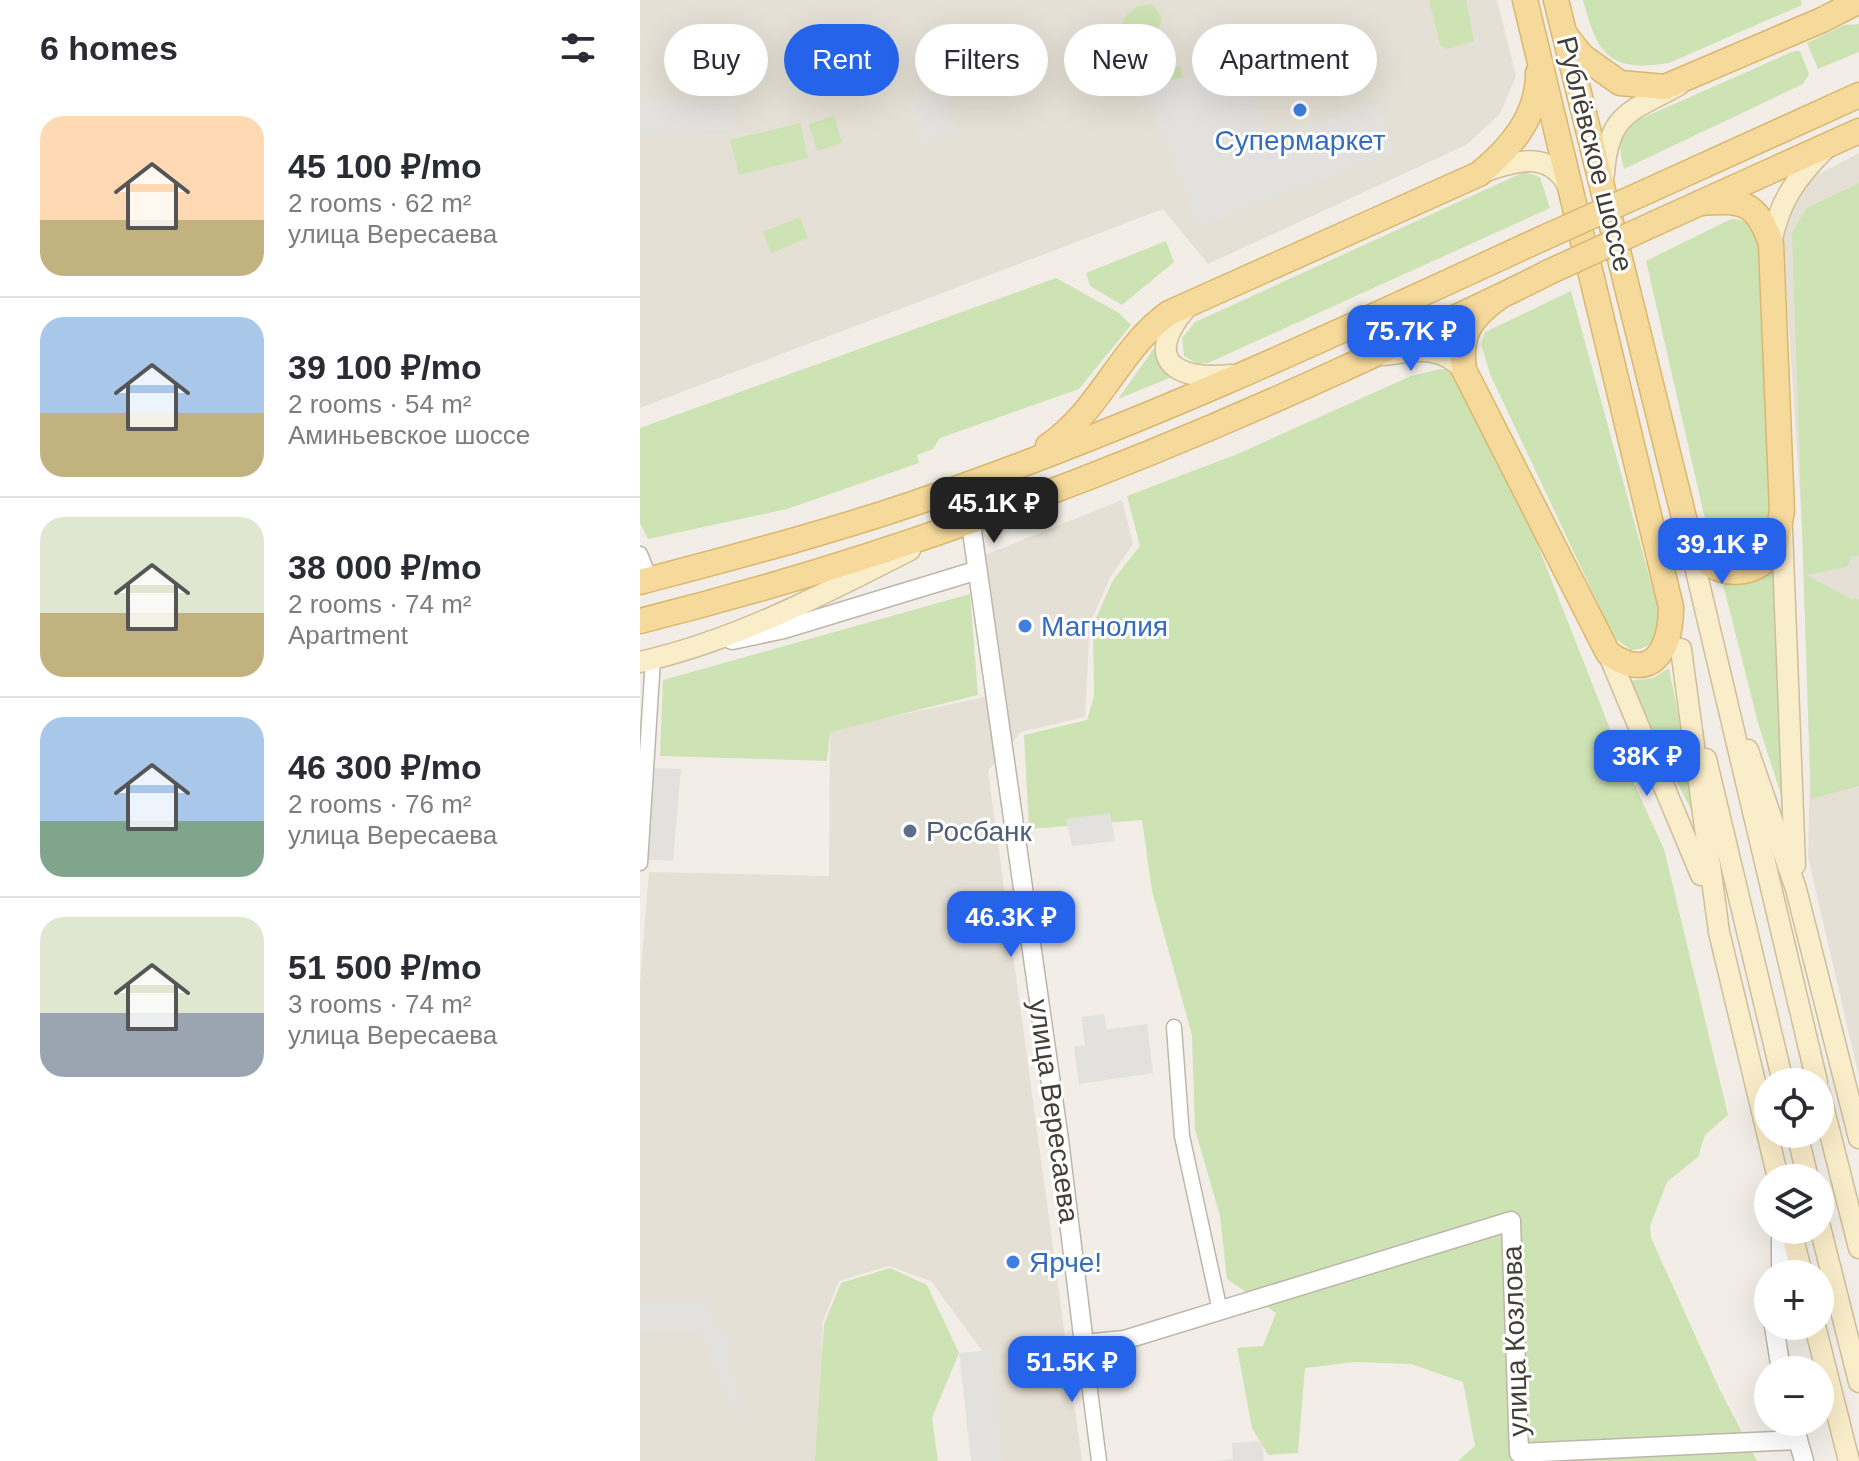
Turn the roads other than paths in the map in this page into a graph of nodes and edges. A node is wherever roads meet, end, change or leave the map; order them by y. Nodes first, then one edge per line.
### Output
1 (1525, 0) edge
2 (1556, 0) edge
3 (1859, 1) edge
4 (1859, 15) edge
5 (1822, 20) junction
6 (1563, 32) junction
7 (1538, 54) junction
8 (1687, 80) junction
9 (1859, 87) edge
10 (1859, 95) edge
11 (1831, 108) junction
12 (1859, 131) edge
13 (1829, 145) junction
14 (1479, 174) junction
15 (1603, 182) junction
16 (1573, 192) junction
17 (1700, 203) junction
18 (1771, 244) junction
19 (1498, 298) junction
20 (1191, 302) junction
21 (1366, 359) junction
22 (1464, 370) junction
23 (1243, 374) junction
24 (1019, 465) junction
25 (1782, 511) junction
26 (971, 524) junction
27 (942, 534) junction
28 (1688, 534) junction
29 (640, 554) edge
30 (975, 571) junction
31 (645, 580) edge
32 (1671, 607) junction
33 (640, 621) edge
34 (1713, 647) junction
35 (1681, 649) junction
36 (685, 650) junction
37 (1608, 653) junction
38 (647, 661) edge
39 (640, 863) edge
40 (1796, 889) junction
41 (1719, 932) junction
42 (1174, 1027) dead end
43 (1780, 1068) edge
44 (1814, 1068) edge
45 (1859, 1138) edge
46 (1834, 1148) edge
47 (1775, 1164) edge
48 (1824, 1244) edge
49 (1859, 1248) edge
50 (1220, 1311) junction
51 (1819, 1340) edge
52 (1084, 1344) junction
53 (1859, 1382) edge
54 (1754, 1435) edge
55 (1797, 1436) edge
56 (1849, 1455) edge
57 (1520, 1457) edge
58 (1099, 1461) edge
59 (1804, 1461) edge

1 - 7 main road, Рублёвское шоссе
2 - 6 main road, Рублёвское шоссе
3 - 5 main road
4 - 5 main road
5 - 8 main road
6 - 8 main road
6 - 15 main road, Рублёвское шоссе
7 - 14 main road
7 - 16 main road, Рублёвское шоссе
8 - 15 main road
9 - 11 main road
10 - 11 main road
11 - 23 main road, bridge
12 - 13 main road
13 - 17 main road
13 - 18 main road
14 - 16 main road
14 - 20 main road
15 - 28 main road, Рублёвское шоссе
16 - 32 main road, Рублёвское шоссе
17 - 18 main road
17 - 19 main road, bridge
18 - 25 main road
19 - 21 main road
19 - 22 main road
20 - 23 main road
20 - 24 main road
21 - 22 main road
21 - 26 main road
22 - 37 main road
23 - 24 main road
24 - 31 main road
25 - 28 main road
25 - 40 main road
26 - 27 main road
26 - 30 street, улица Вересаева
27 - 33 main road
27 - 36 main road
28 - 34 main road
29 - 31 street
30 - 36 street
30 - 52 street, улица Вересаева
32 - 35 main road
32 - 37 main road
34 - 40 main road
34 - 44 main road
35 - 41 main road
35 - 43 main road
36 - 38 main road
37 - 41 main road
38 - 39 street
40 - 45 main road
41 - 47 main road
42 - 50 street
46 - 49 main road
48 - 53 main road
50 - 52 street
50 - 57 street, улица Козлова
51 - 56 main road
52 - 58 street, улица Вересаева
54 - 57 street
55 - 59 street

